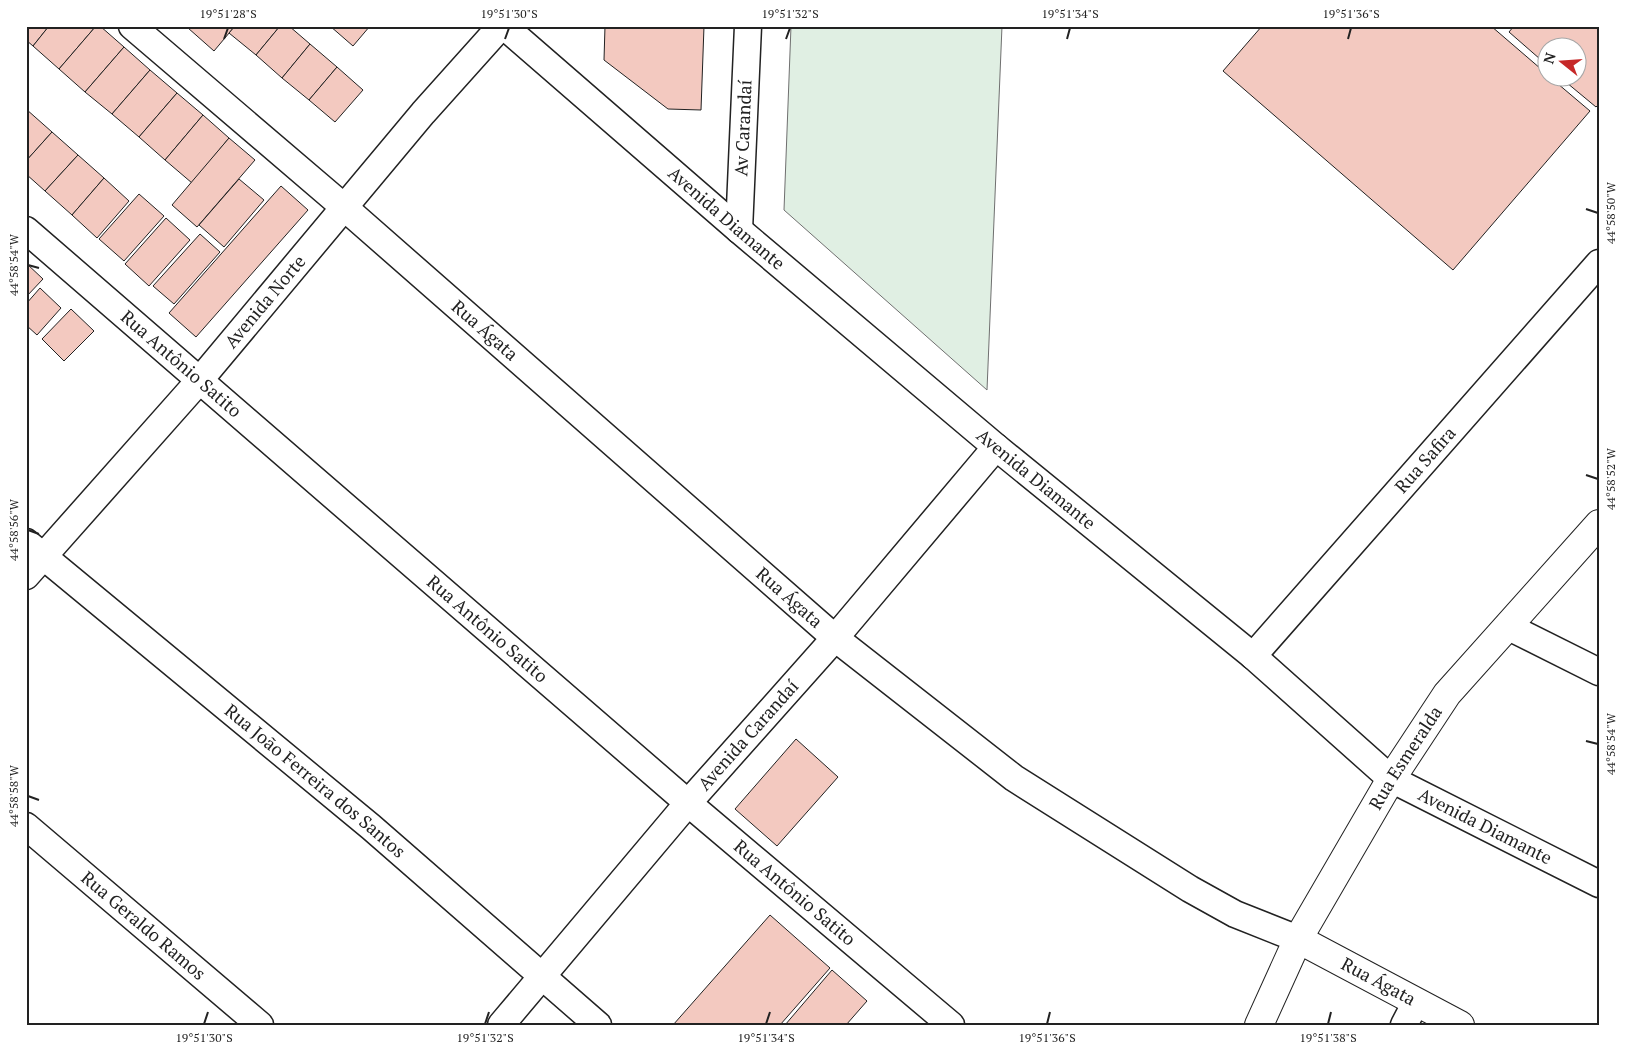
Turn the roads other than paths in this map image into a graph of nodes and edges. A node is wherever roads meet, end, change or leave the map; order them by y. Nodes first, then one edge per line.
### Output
1 (132, 26) edge
2 (503, 26) edge
3 (748, 26) edge
4 (346, 208) junction
5 (26, 230) edge
6 (739, 230) junction
7 (1599, 264) edge
8 (199, 381) junction
9 (996, 447) junction
10 (1599, 524) edge
11 (32, 558) edge
12 (1509, 627) junction
13 (836, 638) junction
14 (1252, 656) junction
15 (1599, 672) edge
16 (1391, 779) junction
17 (688, 803) junction
18 (26, 826) edge
19 (1599, 884) edge
20 (1298, 939) junction
21 (542, 978) junction
22 (1410, 1013) edge
23 (260, 1025) edge
24 (501, 1025) edge
25 (598, 1025) edge
26 (951, 1025) edge
27 (1259, 1025) edge
28 (1460, 1025) edge

1 - 4 street, Rua Ágata
2 - 4 street, Avenida Norte
2 - 6 street, Avenida Diamante
3 - 6 street, Av Carandaí
4 - 8 street, Avenida Norte
4 - 13 street, Rua Ágata
5 - 8 street, Rua Antônio Satito
6 - 9 street, Avenida Diamante
7 - 14 street, Rua Safira
8 - 11 street, Avenida Norte
8 - 17 street, Rua Antônio Satito
9 - 13 street, Avenida Carandaí
9 - 14 street, Avenida Diamante
10 - 12 street, Rua Esmeralda
11 - 21 street, Rua João Ferreira dos Santos
12 - 15 street
12 - 16 street, Rua Esmeralda
13 - 17 street, Avenida Carandaí
13 - 20 street, Rua Ágata
14 - 16 street, Avenida Diamante
16 - 19 street, Avenida Diamante
16 - 20 street, Rua Esmeralda
17 - 21 street, Avenida Carandaí
17 - 26 street, Rua Antônio Satito
18 - 23 street, Rua Geraldo Ramos
20 - 22 street, Rua Ágata
20 - 27 street, Rua Esmeralda
21 - 24 street, Avenida Carandaí
21 - 25 street, Rua João Ferreira dos Santos
22 - 28 street, Rua Ágata

